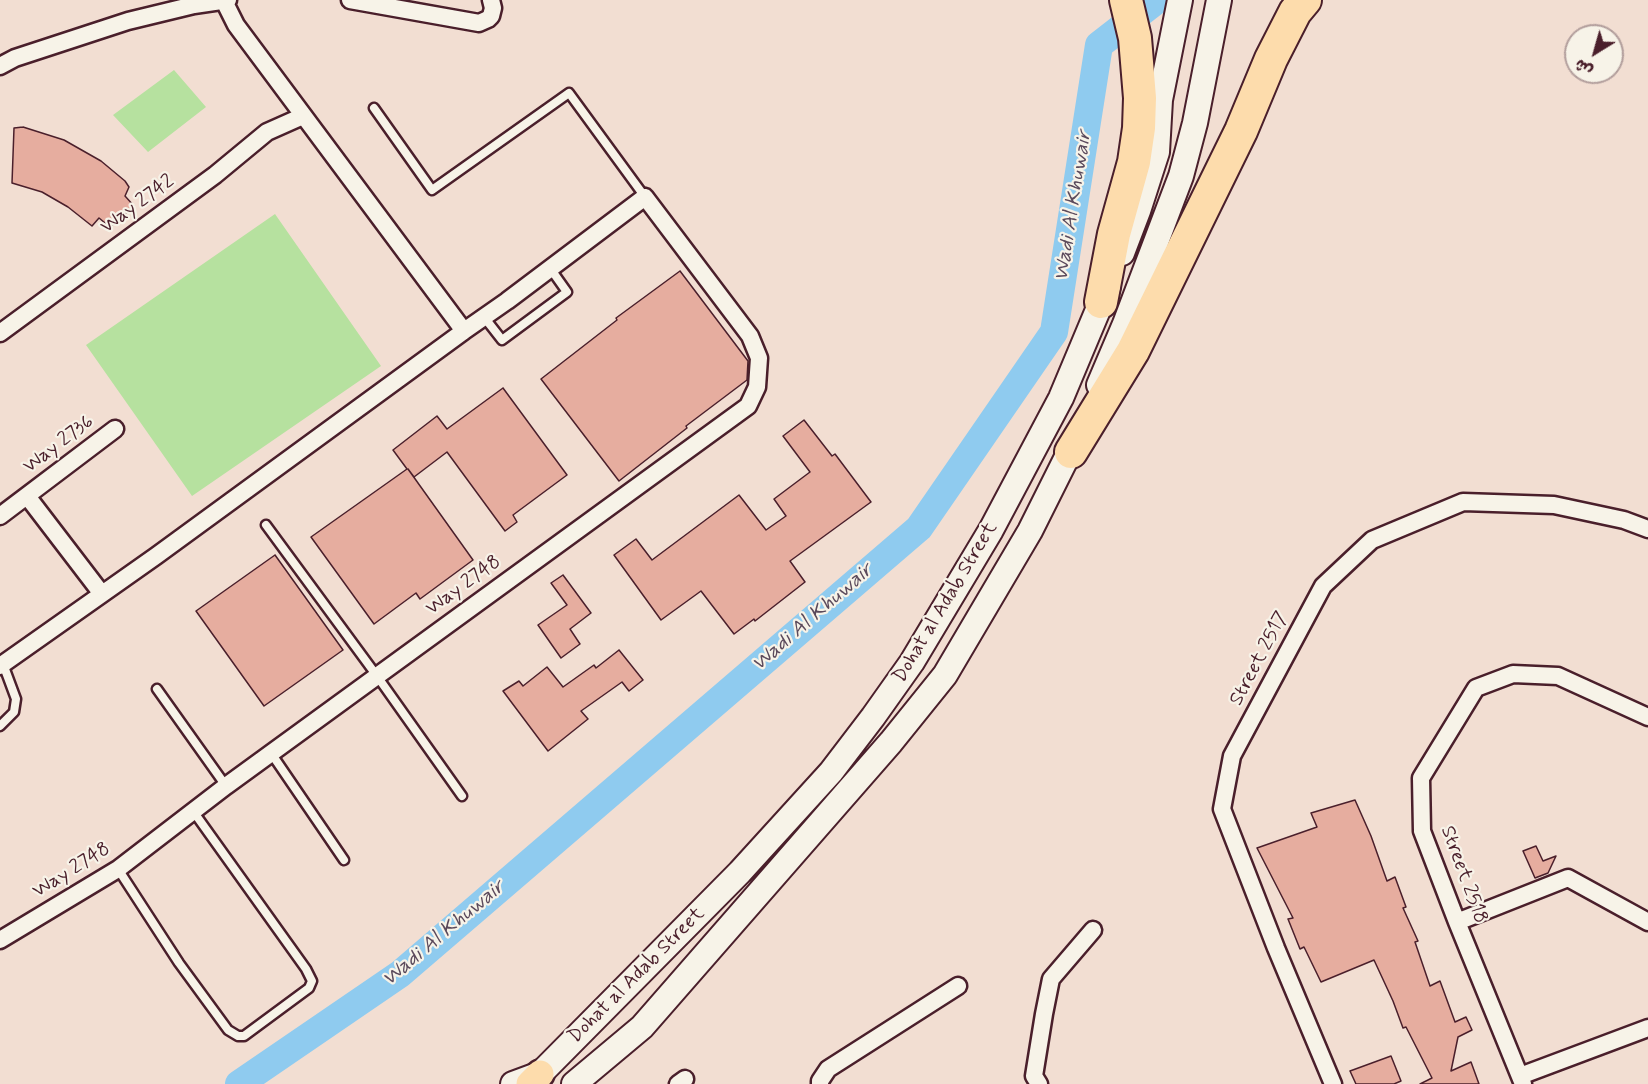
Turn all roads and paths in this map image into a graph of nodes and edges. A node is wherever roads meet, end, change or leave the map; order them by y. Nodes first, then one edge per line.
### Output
1 (226, 0) edge
2 (350, 0) edge
3 (491, 0) edge
4 (1126, 0) edge
5 (1180, 0) edge
6 (1219, 0) edge
7 (1305, 0) edge
8 (193, 3) edge
9 (0, 66) edge
10 (374, 108) dead end
11 (303, 117) junction
12 (645, 197) junction
13 (550, 268) junction
14 (1101, 302) junction
15 (484, 317) junction
16 (464, 331) junction
17 (0, 333) edge
18 (115, 429) dead end
19 (1071, 453) junction
20 (27, 495) junction
21 (0, 516) edge
22 (266, 525) dead end
23 (1648, 529) edge
24 (102, 594) junction
25 (1, 665) edge
26 (377, 676) junction
27 (157, 689) dead end
28 (1648, 717) edge
29 (0, 726) edge
30 (271, 753) junction
31 (226, 786) junction
32 (462, 796) dead end
33 (193, 811) junction
34 (344, 860) dead end
35 (118, 868) junction
36 (1457, 922) junction
37 (1648, 922) edge
38 (1093, 930) dead end
39 (0, 940) edge
40 (958, 986) dead end
41 (1648, 1028) edge
42 (535, 1079) edge
43 (1522, 1080) edge
44 (513, 1084) edge
45 (574, 1084) edge
46 (820, 1084) edge
47 (1039, 1084) edge
48 (1333, 1084) edge

1 - 8 street
1 - 11 street
2 - 3 street
4 - 14 highway
5 - 14 main road, Dohat al Adab Street
6 - 19 main road, Dohat al Adab Street
7 - 19 highway
8 - 9 street
10 - 12 lane
11 - 16 street
11 - 17 street, Way 2742
12 - 13 street
12 - 26 street, Way 2748
13 - 15 street
13 - 15 lane
14 - 42 main road, Dohat al Adab Street
15 - 16 street
16 - 24 street
18 - 20 street, Way 2736
19 - 45 main road, Dohat al Adab Street
20 - 21 street, Way 2736
20 - 24 street
22 - 26 lane
23 - 48 street, Street 2517
24 - 25 street
25 - 29 lane
26 - 30 street, Way 2748
26 - 32 lane
27 - 31 lane
28 - 36 street, Street 2518
30 - 31 street, Way 2748
30 - 34 lane
31 - 33 street, Way 2748
33 - 35 street, Way 2748
33 - 35 lane
35 - 39 street, Way 2748
36 - 37 street
36 - 43 street, Street 2518
38 - 47 street
40 - 46 street
41 - 43 street
42 - 44 main road, Dohat al Adab Street

